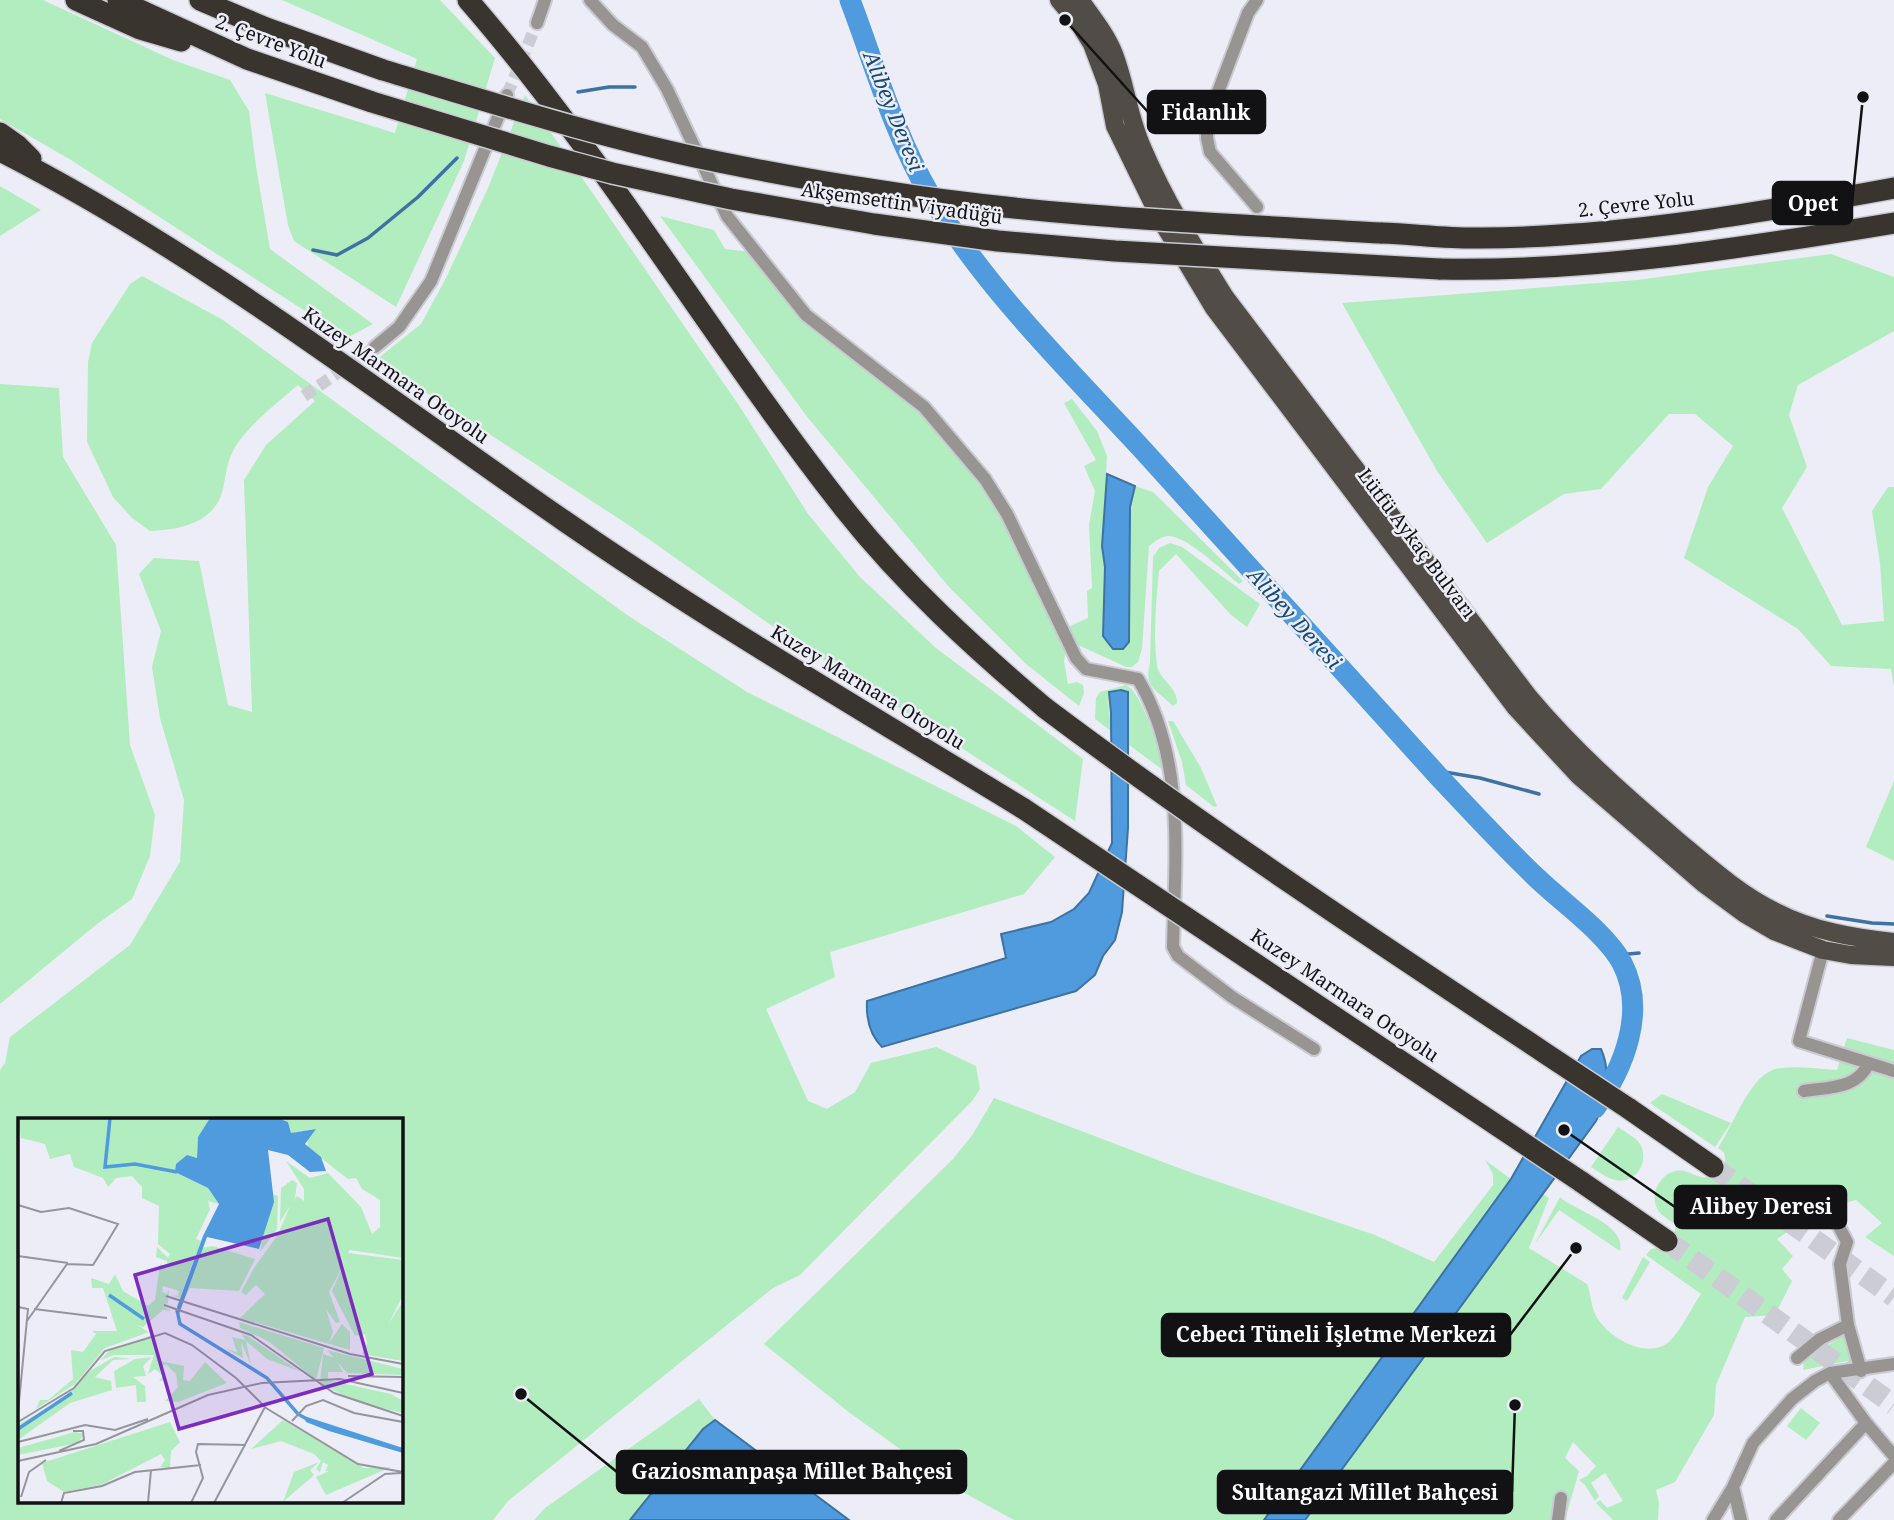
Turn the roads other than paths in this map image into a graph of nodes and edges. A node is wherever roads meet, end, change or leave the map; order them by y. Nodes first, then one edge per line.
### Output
1 (76, 0) edge
2 (118, 0) edge
3 (200, 0) edge
4 (210, 0) edge
5 (468, 0) edge
6 (545, 0) edge
7 (590, 0) edge
8 (1059, 0) edge
9 (1080, 0) edge
10 (1094, 0) edge
11 (1257, 0) edge
12 (228, 13) junction
13 (537, 23) tunnel mouth
14 (1106, 37) junction
15 (220, 47) junction
16 (383, 70) joint
17 (507, 95) tunnel mouth
18 (372, 102) joint
19 (0, 133) edge
20 (0, 151) edge
21 (45, 173) junction
22 (1894, 188) edge
23 (1257, 207) dead end
24 (1894, 223) edge
25 (1381, 233) joint
26 (375, 347) tunnel mouth
27 (1828, 932) junction
28 (1894, 943) edge
29 (1823, 950) junction
30 (1894, 957) edge
31 (1314, 1049) dead end
32 (1869, 1063) junction
33 (1894, 1071) edge
34 (1804, 1091) dead end
35 (1713, 1167) tunnel mouth
36 (1835, 1219) dead end
37 (1667, 1241) tunnel mouth
38 (1848, 1325) junction
39 (1797, 1358) dead end
40 (1894, 1364) edge
41 (1861, 1371) junction
42 (1830, 1373) junction
43 (1866, 1423) junction
44 (1894, 1456) edge
45 (1894, 1463) edge
46 (1733, 1487) junction
47 (1561, 1498) dead end
48 (1558, 1520) edge
49 (1713, 1520) edge
50 (1741, 1520) edge
51 (1776, 1520) edge
52 (1839, 1520) edge

1 - 15 highway
2 - 15 highway, 2. Çevre Yolu
3 - 12 highway, 2. Çevre Yolu
4 - 12 highway
5 - 35 highway, bridge
6 - 13 street
7 - 31 street
8 - 29 main road, Lütfü Aykaç Bulvarı
9 - 14 main road, Lütfü Aykaç Bulvarı
10 - 14 main road
11 - 23 street
12 - 16 highway, 2. Çevre Yolu
14 - 27 main road, Lütfü Aykaç Bulvarı
15 - 18 highway, 2. Çevre Yolu
16 - 25 highway, Akşemsettin Viyadüğü, bridge
17 - 26 street
18 - 24 highway, Akşemsettin Viyadüğü, bridge
19 - 21 highway
20 - 21 highway
21 - 37 highway, Kuzey Marmara Otoyolu, bridge
22 - 25 highway, 2. Çevre Yolu
27 - 28 main road, Lütfü Aykaç Bulvarı
27 - 29 main road
29 - 30 main road, Lütfü Aykaç Bulvarı
29 - 32 street
32 - 33 street
32 - 34 street
36 - 38 street
38 - 39 street
38 - 41 street
40 - 41 street
41 - 42 street
42 - 43 street
42 - 46 street
43 - 44 street
43 - 51 street
45 - 52 street
46 - 49 street
46 - 50 street
47 - 48 street

